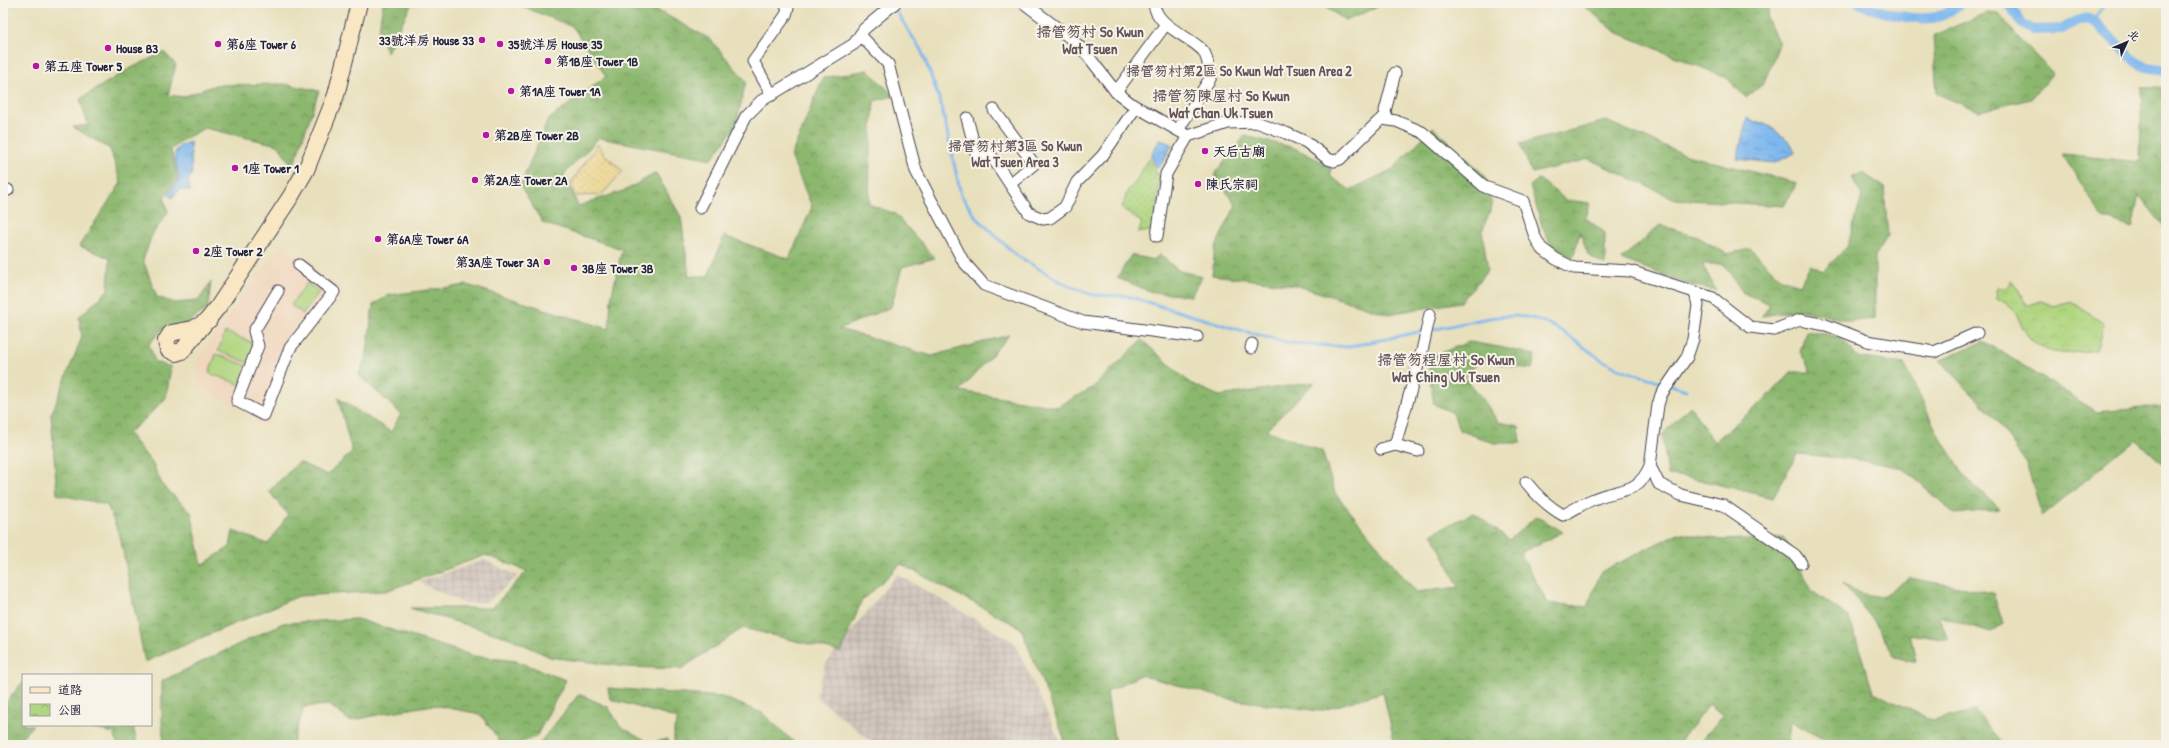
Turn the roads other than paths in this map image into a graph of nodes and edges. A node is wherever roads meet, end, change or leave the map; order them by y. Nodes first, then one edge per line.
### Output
1 (359, 3) edge
2 (785, 3) edge
3 (895, 3) edge
4 (1024, 3) edge
5 (1154, 3) edge
6 (1166, 24) junction
7 (860, 34) junction
8 (1395, 73) dead end
9 (1116, 92) junction
10 (772, 95) junction
11 (1136, 107) junction
12 (994, 110) dead end
13 (968, 118) dead end
14 (1387, 119) junction
15 (1183, 133) junction
16 (1010, 184) junction
17 (700, 208) dead end
18 (1157, 236) dead end
19 (299, 265) dead end
20 (278, 292) dead end
21 (1695, 293) junction
22 (1429, 318) dead end
23 (209, 320) dead end
24 (1977, 333) dead end
25 (1197, 337) dead end
26 (1395, 444) junction
27 (1381, 449) dead end
28 (1418, 451) dead end
29 (1650, 466) junction
30 (1526, 482) dead end
31 (1801, 563) dead end

1 - 23 street
2 - 10 street
3 - 7 street
4 - 9 street
5 - 6 street
6 - 9 street
6 - 15 street
7 - 10 street
7 - 25 street
8 - 14 street
9 - 11 street
10 - 17 street
11 - 15 street
11 - 16 street
12 - 16 street
13 - 16 street
14 - 15 street
14 - 21 street
15 - 18 street
19 - 20 street
21 - 24 street
21 - 29 street
22 - 26 street
26 - 27 street
26 - 28 street
29 - 30 street
29 - 31 street

